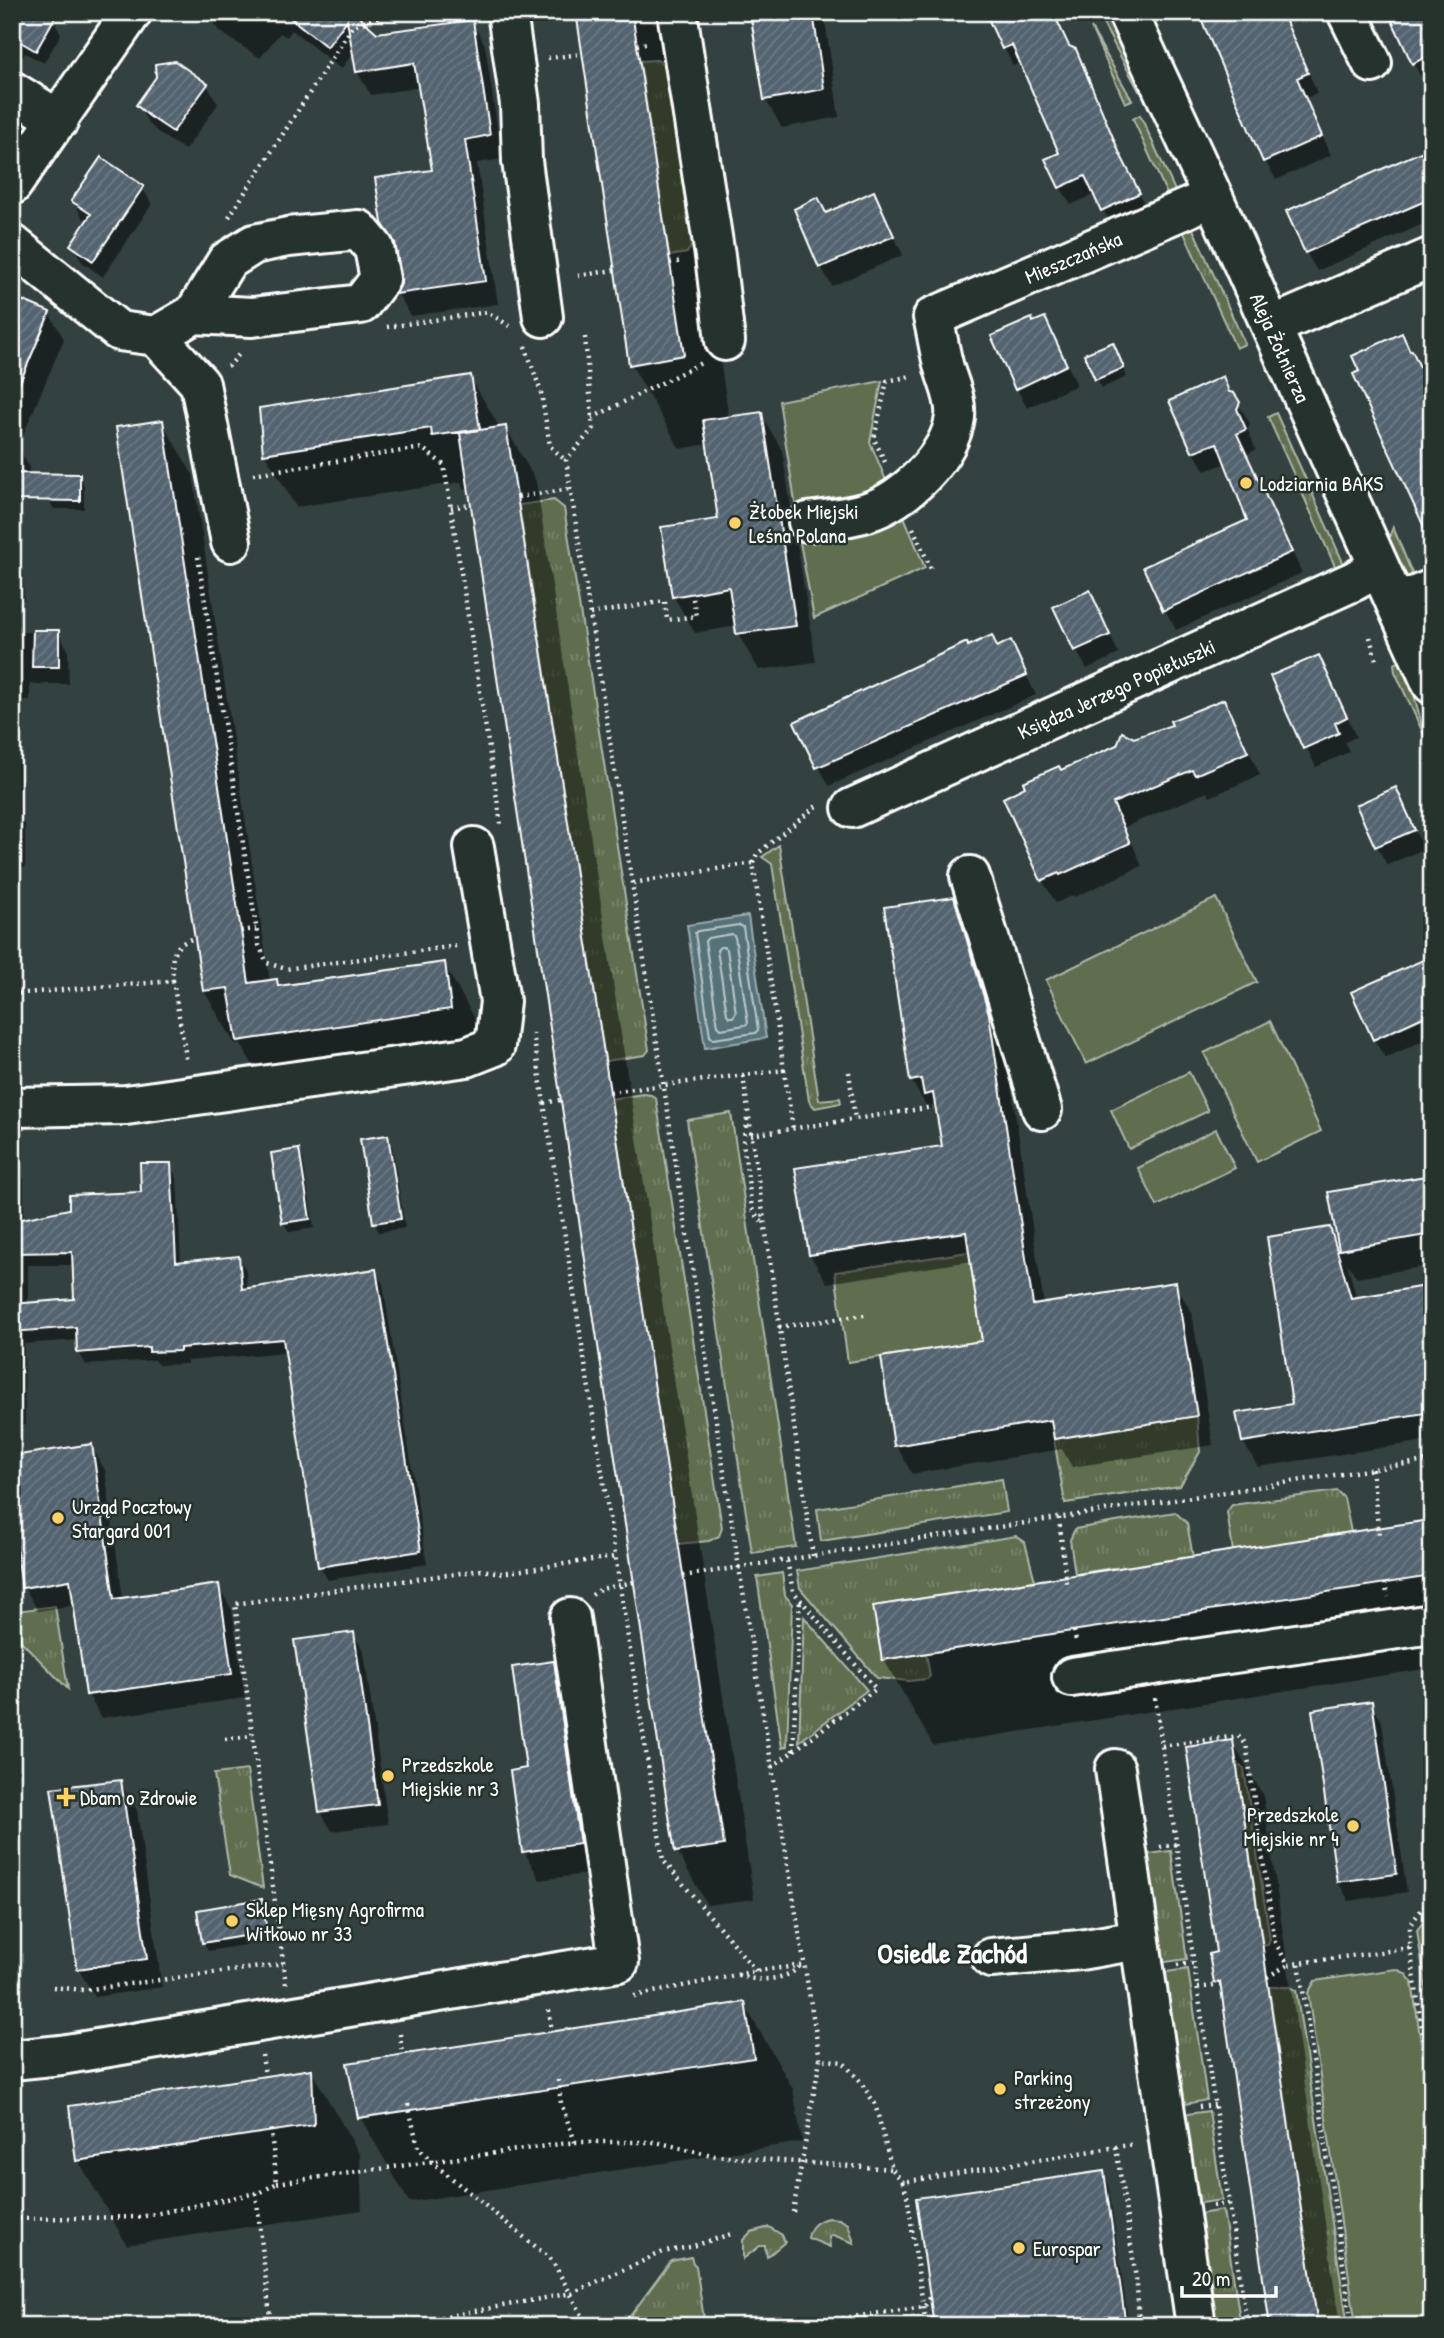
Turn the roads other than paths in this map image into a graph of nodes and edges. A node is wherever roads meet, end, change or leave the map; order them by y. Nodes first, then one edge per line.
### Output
1 (132, 12) edge
2 (507, 12) edge
3 (677, 12) edge
4 (1127, 12) edge
5 (1347, 12) edge
6 (1372, 63) dead end
7 (12, 91) edge
8 (60, 120) junction
9 (12, 186) edge
10 (1213, 197) junction
11 (12, 244) edge
12 (1432, 257) edge
13 (194, 314) dead end
14 (1272, 326) junction
15 (530, 332) road end
16 (156, 336) junction
17 (725, 341) road end
18 (808, 522) dead end
19 (215, 549) road end
20 (1379, 567) junction
21 (1432, 589) edge
22 (1396, 604) junction
23 (1432, 684) edge
24 (838, 804) road end
25 (487, 836) road end
26 (970, 876) dead end
27 (12, 1107) edge
28 (1042, 1110) dead end
29 (570, 1618) dead end
30 (1432, 1624) edge
31 (1072, 1677) dead end
32 (1115, 1769) dead end
33 (1139, 1940) junction
34 (991, 1958) dead end
35 (12, 2060) edge
36 (1196, 2326) edge

1 - 8 street
2 - 15 street
3 - 17 street
4 - 10 street, Aleja Żołnierza
5 - 6 street
7 - 8 street
8 - 9 street
10 - 14 street, Aleja Żołnierza
10 - 18 street, Mieszczańska
11 - 16 street
12 - 14 street
13 - 16 street
14 - 20 street, Aleja Żołnierza
16 - 19 street
20 - 22 street, Aleja Żołnierza
20 - 24 street, Księdza Jerzego Popiełuszki
21 - 22 street
22 - 23 street, Aleja Żołnierza
25 - 27 street
26 - 28 street
29 - 35 street
30 - 31 street
32 - 33 street
33 - 34 street
33 - 36 street

